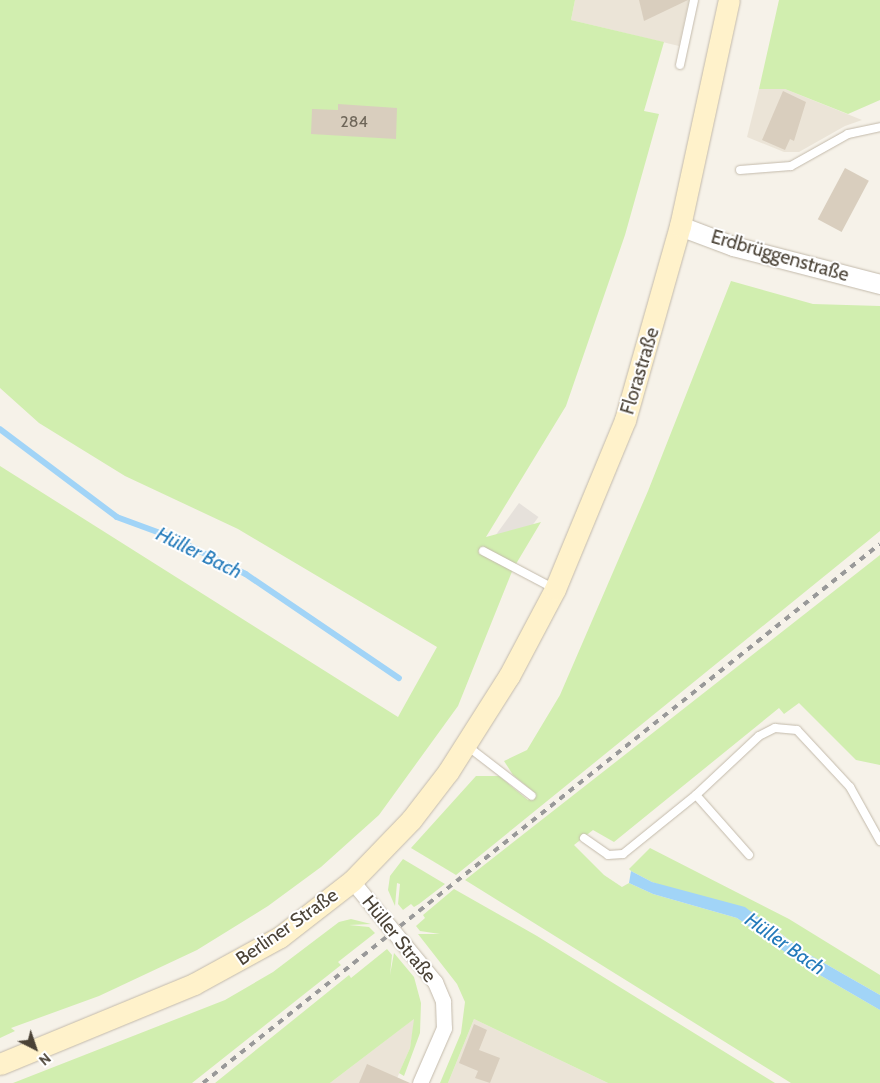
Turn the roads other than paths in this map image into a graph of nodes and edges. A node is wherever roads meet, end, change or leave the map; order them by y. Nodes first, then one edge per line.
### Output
1 (694, 0) edge
2 (729, 0) edge
3 (680, 65) dead end
4 (880, 127) edge
5 (740, 170) dead end
6 (680, 226) junction
7 (880, 284) edge
8 (484, 551) dead end
9 (555, 589) junction
10 (484, 718) joint
11 (466, 745) junction
12 (696, 795) junction
13 (532, 796) dead end
14 (584, 838) dead end
15 (880, 842) edge
16 (749, 855) dead end
17 (352, 881) junction
18 (0, 1064) edge
19 (420, 1083) edge

1 - 3 lane
2 - 6 main road, Florastraße
4 - 5 lane
6 - 7 street, Erdbrüggenstraße
6 - 9 main road, Florastraße
8 - 9 lane
9 - 10 main road, Florastraße
10 - 11 main road, Berliner Straße
11 - 13 lane
11 - 17 main road, Berliner Straße
12 - 14 lane
12 - 15 lane
12 - 16 lane
17 - 18 main road, Berliner Straße
17 - 19 street, Hüller Straße

